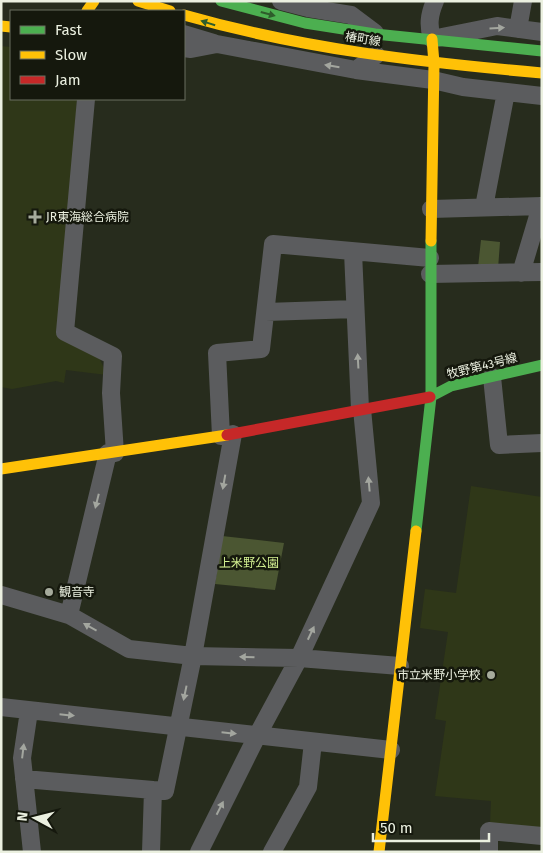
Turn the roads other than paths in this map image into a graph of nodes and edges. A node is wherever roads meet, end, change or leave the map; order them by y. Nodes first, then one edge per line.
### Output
1 (138, 1) edge
2 (221, 1) edge
3 (280, 1) edge
4 (435, 1) edge
5 (523, 1) edge
6 (307, 5) edge
7 (162, 10) edge
8 (185, 15) edge
9 (518, 29) junction
10 (542, 32) edge
11 (185, 34) edge
12 (375, 34) junction
13 (432, 39) junction
14 (217, 44) junction
15 (185, 48) edge
16 (542, 51) edge
17 (376, 55) junction
18 (356, 70) junction
19 (433, 72) junction
20 (542, 73) edge
21 (506, 92) junction
22 (542, 96) edge
23 (86, 100) edge
24 (541, 206) edge
25 (484, 207) junction
26 (431, 210) junction
27 (354, 252) junction
28 (430, 266) junction
29 (542, 272) edge
30 (521, 273) junction
31 (355, 309) junction
32 (266, 312) junction
33 (542, 365) edge
34 (492, 377) junction
35 (431, 396) junction
36 (361, 409) junction
37 (227, 435) junction
38 (542, 443) edge
39 (112, 453) junction
40 (1, 469) edge
41 (1, 595) edge
42 (69, 616) junction
43 (193, 656) junction
44 (299, 658) junction
45 (400, 666) junction
46 (1, 708) edge
47 (29, 711) junction
48 (177, 727) junction
49 (257, 736) junction
50 (313, 742) junction
51 (391, 750) junction
52 (24, 779) junction
53 (152, 790) junction
54 (542, 836) edge
55 (32, 852) edge
56 (151, 852) edge
57 (198, 852) edge
58 (272, 852) edge
59 (379, 852) edge
60 (489, 852) edge

1 - 7 street
2 -> 12 street, 椿町線
3 - 6 street
4 - 13 street
5 - 9 street
6 - 12 street
17 -> 8 street, 椿町線
9 - 10 street
13 -> 9 street
11 - 14 street
12 - 13 street, 椿町線
13 - 16 street, 椿町線
13 - 19 street
14 - 15 street
18 -> 14 street
17 - 18 street
17 - 19 street, 椿町線
18 - 19 street
19 - 20 street, 椿町線
19 - 21 street
19 - 26 street
21 - 22 street
21 - 25 street
23 - 39 street
24 - 25 street
24 - 30 street
25 - 26 street
26 - 28 street
27 - 28 street
27 - 31 street
27 - 32 street
28 - 30 street
28 - 35 street
29 - 30 street
31 - 32 street
36 -> 31 street
32 - 37 street
33 - 34 street, 牧野第43号線
34 - 35 street, 牧野第43号線
34 - 38 street
35 - 36 street, 牧野第43号線
35 - 45 street
36 - 37 street, 牧野第43号線
44 -> 36 street
37 - 39 street, 牧野第43号線
37 -> 43 street
39 - 40 street, 牧野第43号線
39 -> 42 street
41 - 42 street
43 -> 42 street
44 -> 43 street
43 -> 48 street
44 - 45 street
44 - 49 street
45 - 51 street
46 - 47 street
47 -> 48 street
52 -> 47 street
48 -> 49 street
48 - 53 street
49 - 50 street
57 -> 49 street
50 - 51 street
50 - 58 street
51 - 59 street
52 - 53 street
52 - 55 street
53 - 56 street
54 - 60 street

